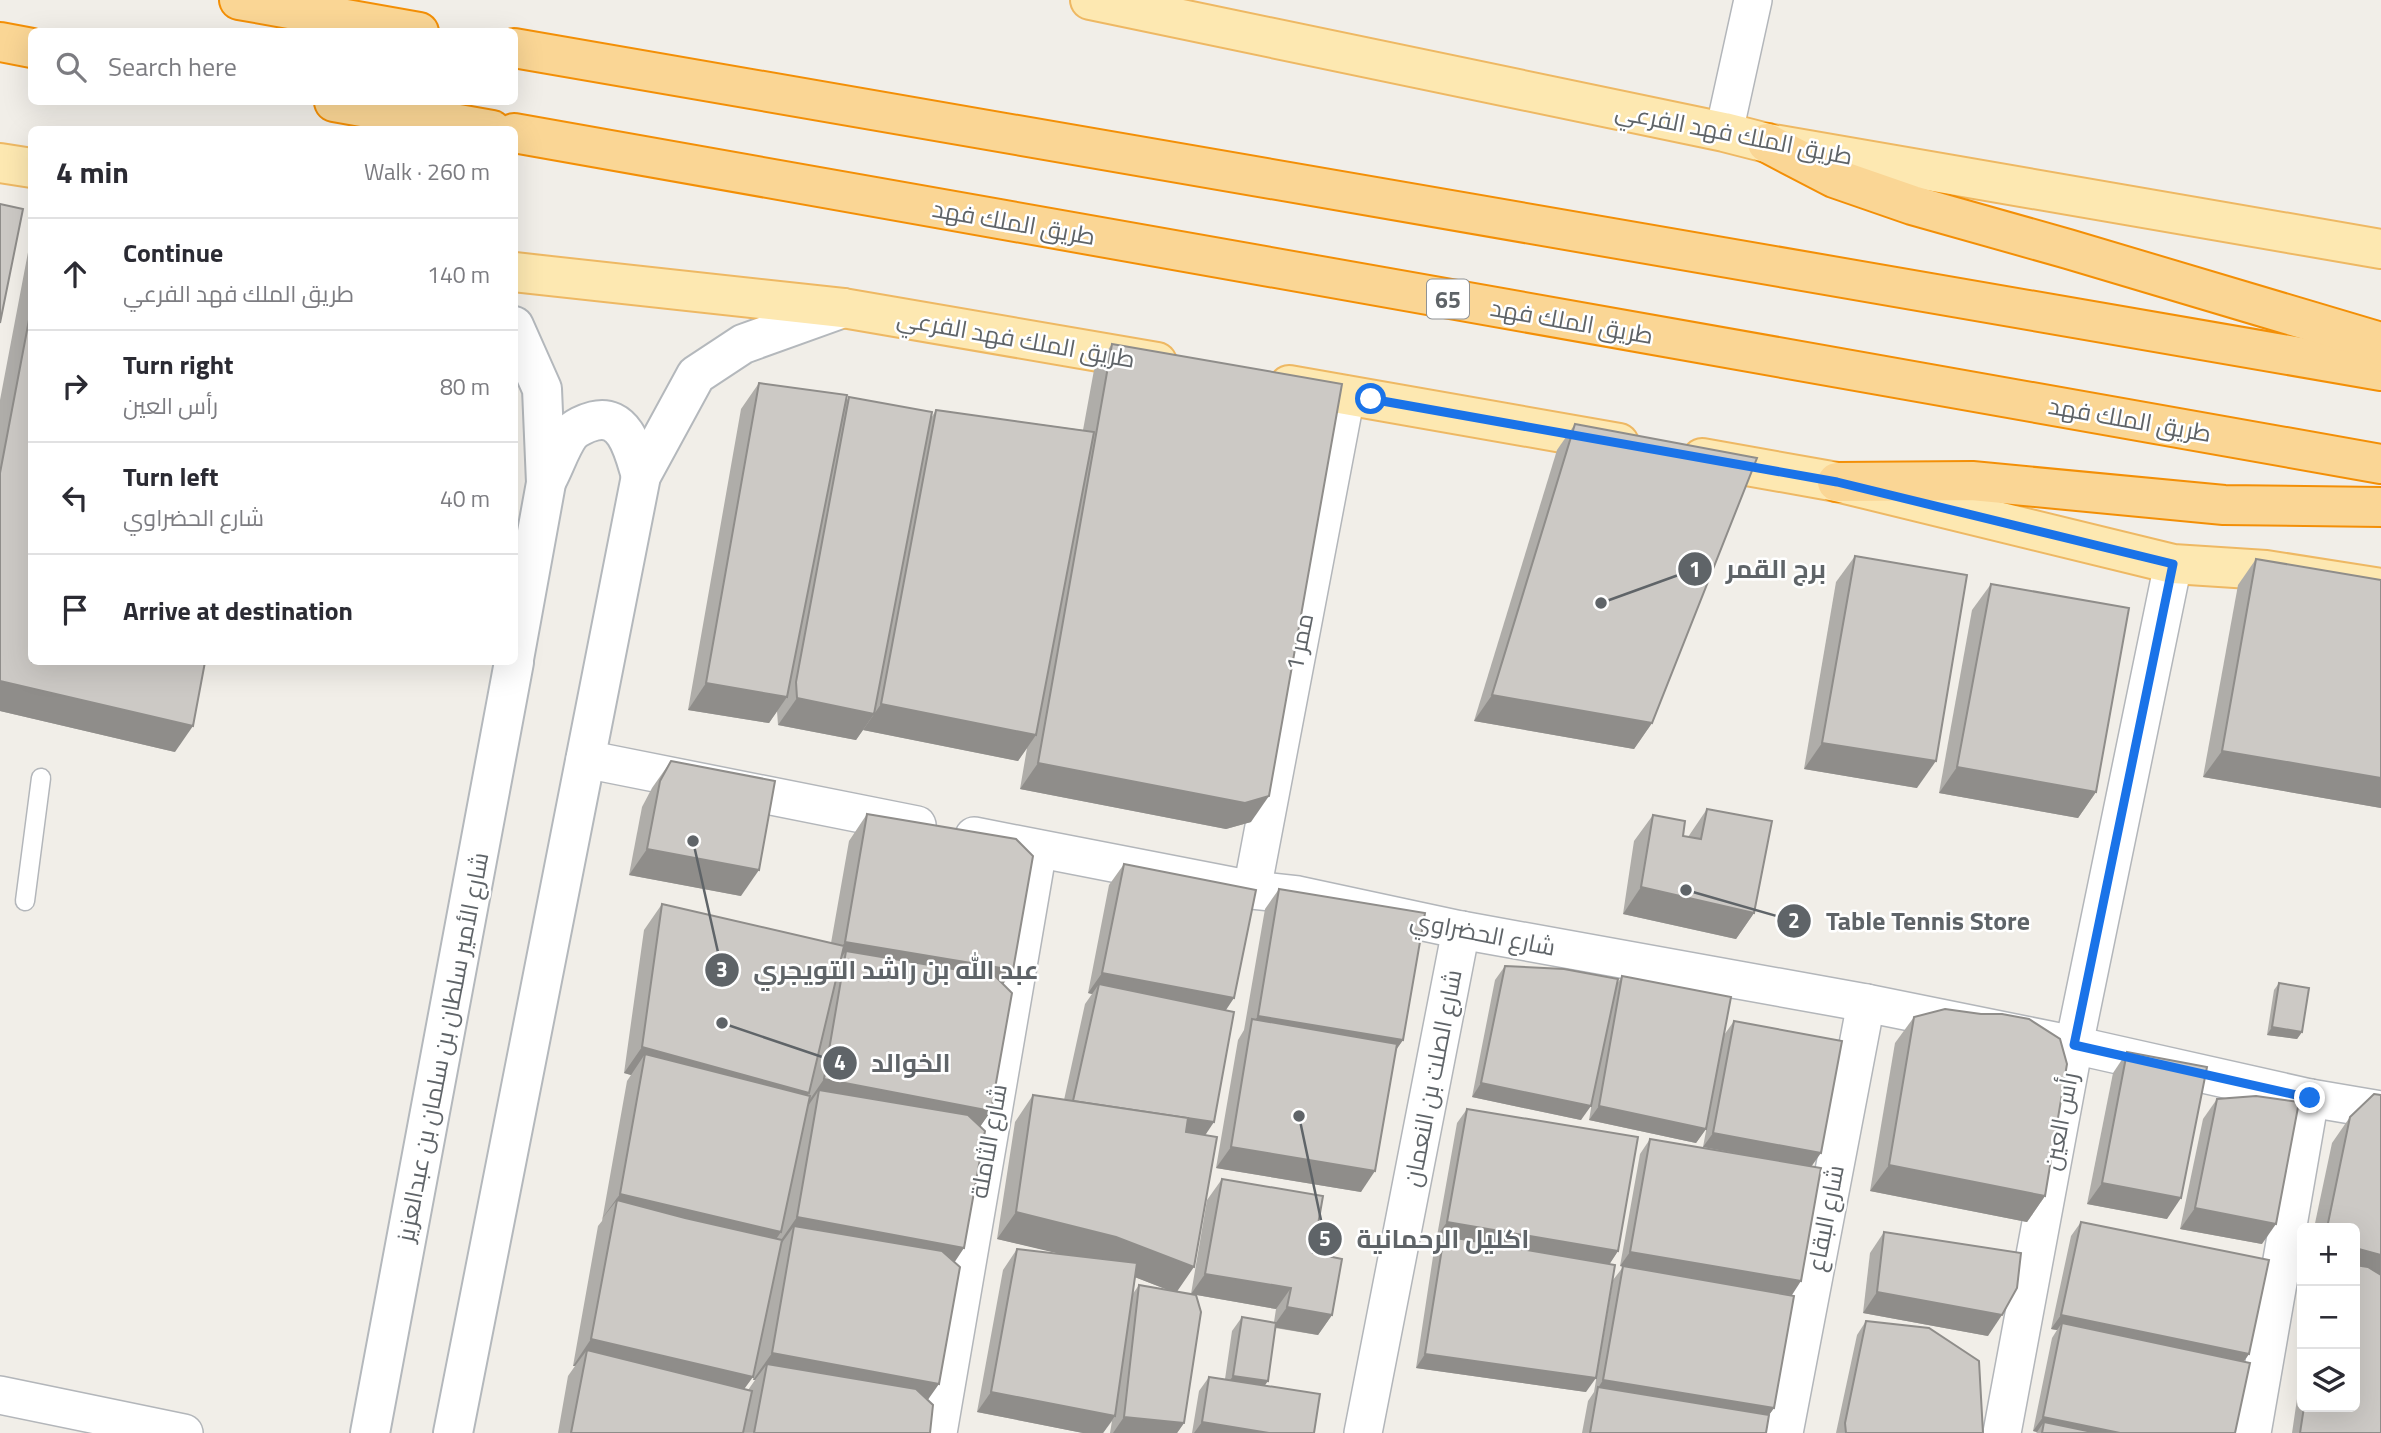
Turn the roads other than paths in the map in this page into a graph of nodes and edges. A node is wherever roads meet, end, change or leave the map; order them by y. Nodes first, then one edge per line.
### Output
1 (239, 0) edge
2 (1090, 0) edge
3 (1753, 0) edge
4 (396, 28) edge
5 (0, 42) edge
6 (28, 47) edge
7 (518, 49) edge
8 (351, 105) edge
9 (469, 126) edge
10 (1724, 132) junction
11 (518, 134) edge
12 (1768, 143) junction
13 (0, 163) edge
14 (28, 167) edge
15 (2381, 249) edge
16 (518, 272) edge
17 (843, 308) junction
18 (518, 335) edge
19 (2381, 346) edge
20 (1197, 369) edge
21 (2381, 371) edge
22 (1251, 378) edge
23 (1346, 395) junction
24 (2381, 464) edge
25 (641, 476) junction
26 (1837, 482) junction
27 (546, 483) junction
28 (2381, 507) edge
29 (2173, 564) junction
30 (2381, 588) edge
31 (518, 638) edge
32 (513, 665) edge
33 (585, 759) junction
34 (41, 778) dead end
35 (1038, 849) junction
36 (1252, 890) junction
37 (25, 901) dead end
38 (1461, 930) junction
39 (1866, 1003) junction
40 (2074, 1045) junction
41 (2310, 1098) junction
42 (2381, 1110) edge
43 (0, 1395) edge
44 (184, 1433) edge
45 (370, 1433) edge
46 (453, 1433) edge
47 (938, 1433) edge
48 (1363, 1433) edge
49 (1784, 1433) edge
50 (2002, 1433) edge
51 (2252, 1433) edge

1 - 4 highway
2 - 10 main road, طريق الملك فهد الفرعي
3 - 10 street
5 - 6 highway
7 - 21 highway
8 - 9 highway
10 - 12 main road, طريق الملك فهد الفرعي
11 - 24 highway, طريق الملك فهد / 65
12 - 15 main road, طريق الملك فهد الفرعي
12 - 19 highway
13 - 14 main road
16 - 17 main road, طريق الملك فهد الفرعي
17 - 20 main road, طريق الملك فهد الفرعي
17 - 25 street
18 - 27 street, شارع الأمير سلطان بن سلمان بن عبدالعزيز
22 - 23 main road
23 - 26 main road
23 - 36 street, ممر 1
25 - 27 street
25 - 33 street
26 - 28 highway
26 - 29 main road
27 - 31 street, شارع الأمير سلطان بن سلمان بن عبدالعزيز
29 - 30 main road
29 - 40 street, رأس العين
32 - 45 street, شارع الأمير سلطان بن سلمان بن عبدالعزيز
33 - 35 street, شارع الحضراوي
33 - 46 street
34 - 37 lane
35 - 36 street, شارع الحضراوي
35 - 47 street, شارع الثاملة
36 - 38 street, شارع الحضراوي
38 - 39 street, شارع الحضراوي
38 - 48 street, شارع الصلت بن النعمان
39 - 40 street, شارع الحضراوي
39 - 49 street, شارع البقاع
40 - 41 street, شارع الحضراوي
40 - 50 street, رأس العين
41 - 42 street, شارع الحضراوي
41 - 51 street
43 - 44 street

